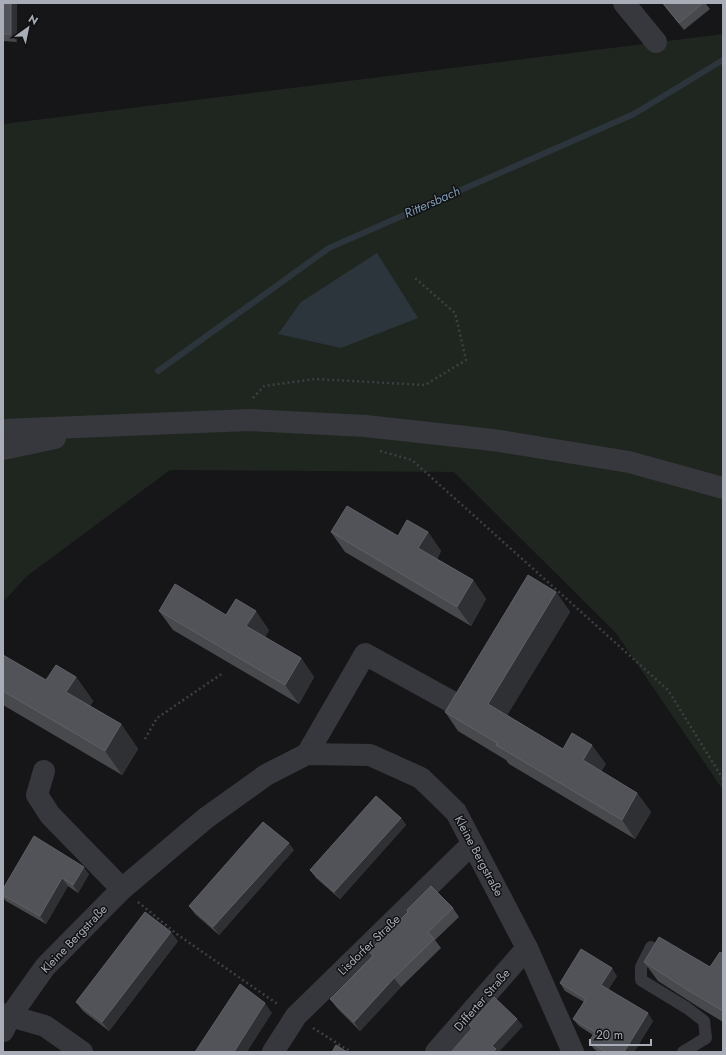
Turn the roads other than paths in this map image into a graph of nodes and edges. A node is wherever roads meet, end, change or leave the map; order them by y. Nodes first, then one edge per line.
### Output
1 (624, 3) edge
2 (656, 42) dead end
3 (113, 425) junction
4 (3, 430) edge
5 (3, 450) edge
6 (723, 488) edge
7 (452, 702) edge
8 (307, 754) junction
9 (44, 771) dead end
10 (472, 844) junction
11 (122, 889) junction
12 (651, 947) edge
13 (527, 948) junction
14 (6, 1020) edge
15 (82, 1052) edge
16 (273, 1052) edge
17 (436, 1052) edge
18 (574, 1052) edge
19 (683, 1052) edge

1 - 2 street
3 - 4 street
3 - 5 street
3 - 6 street
7 - 8 street
8 - 10 street, Kleine Bergstraße
8 - 11 street, Kleine Bergstraße
9 - 11 street
10 - 13 street, Kleine Bergstraße
10 - 16 street, Lisdorfer Straße
11 - 14 street, Kleine Bergstraße
12 - 19 lane
13 - 17 street, Differter Straße
13 - 18 street, Kleine Bergstraße
14 - 15 street

